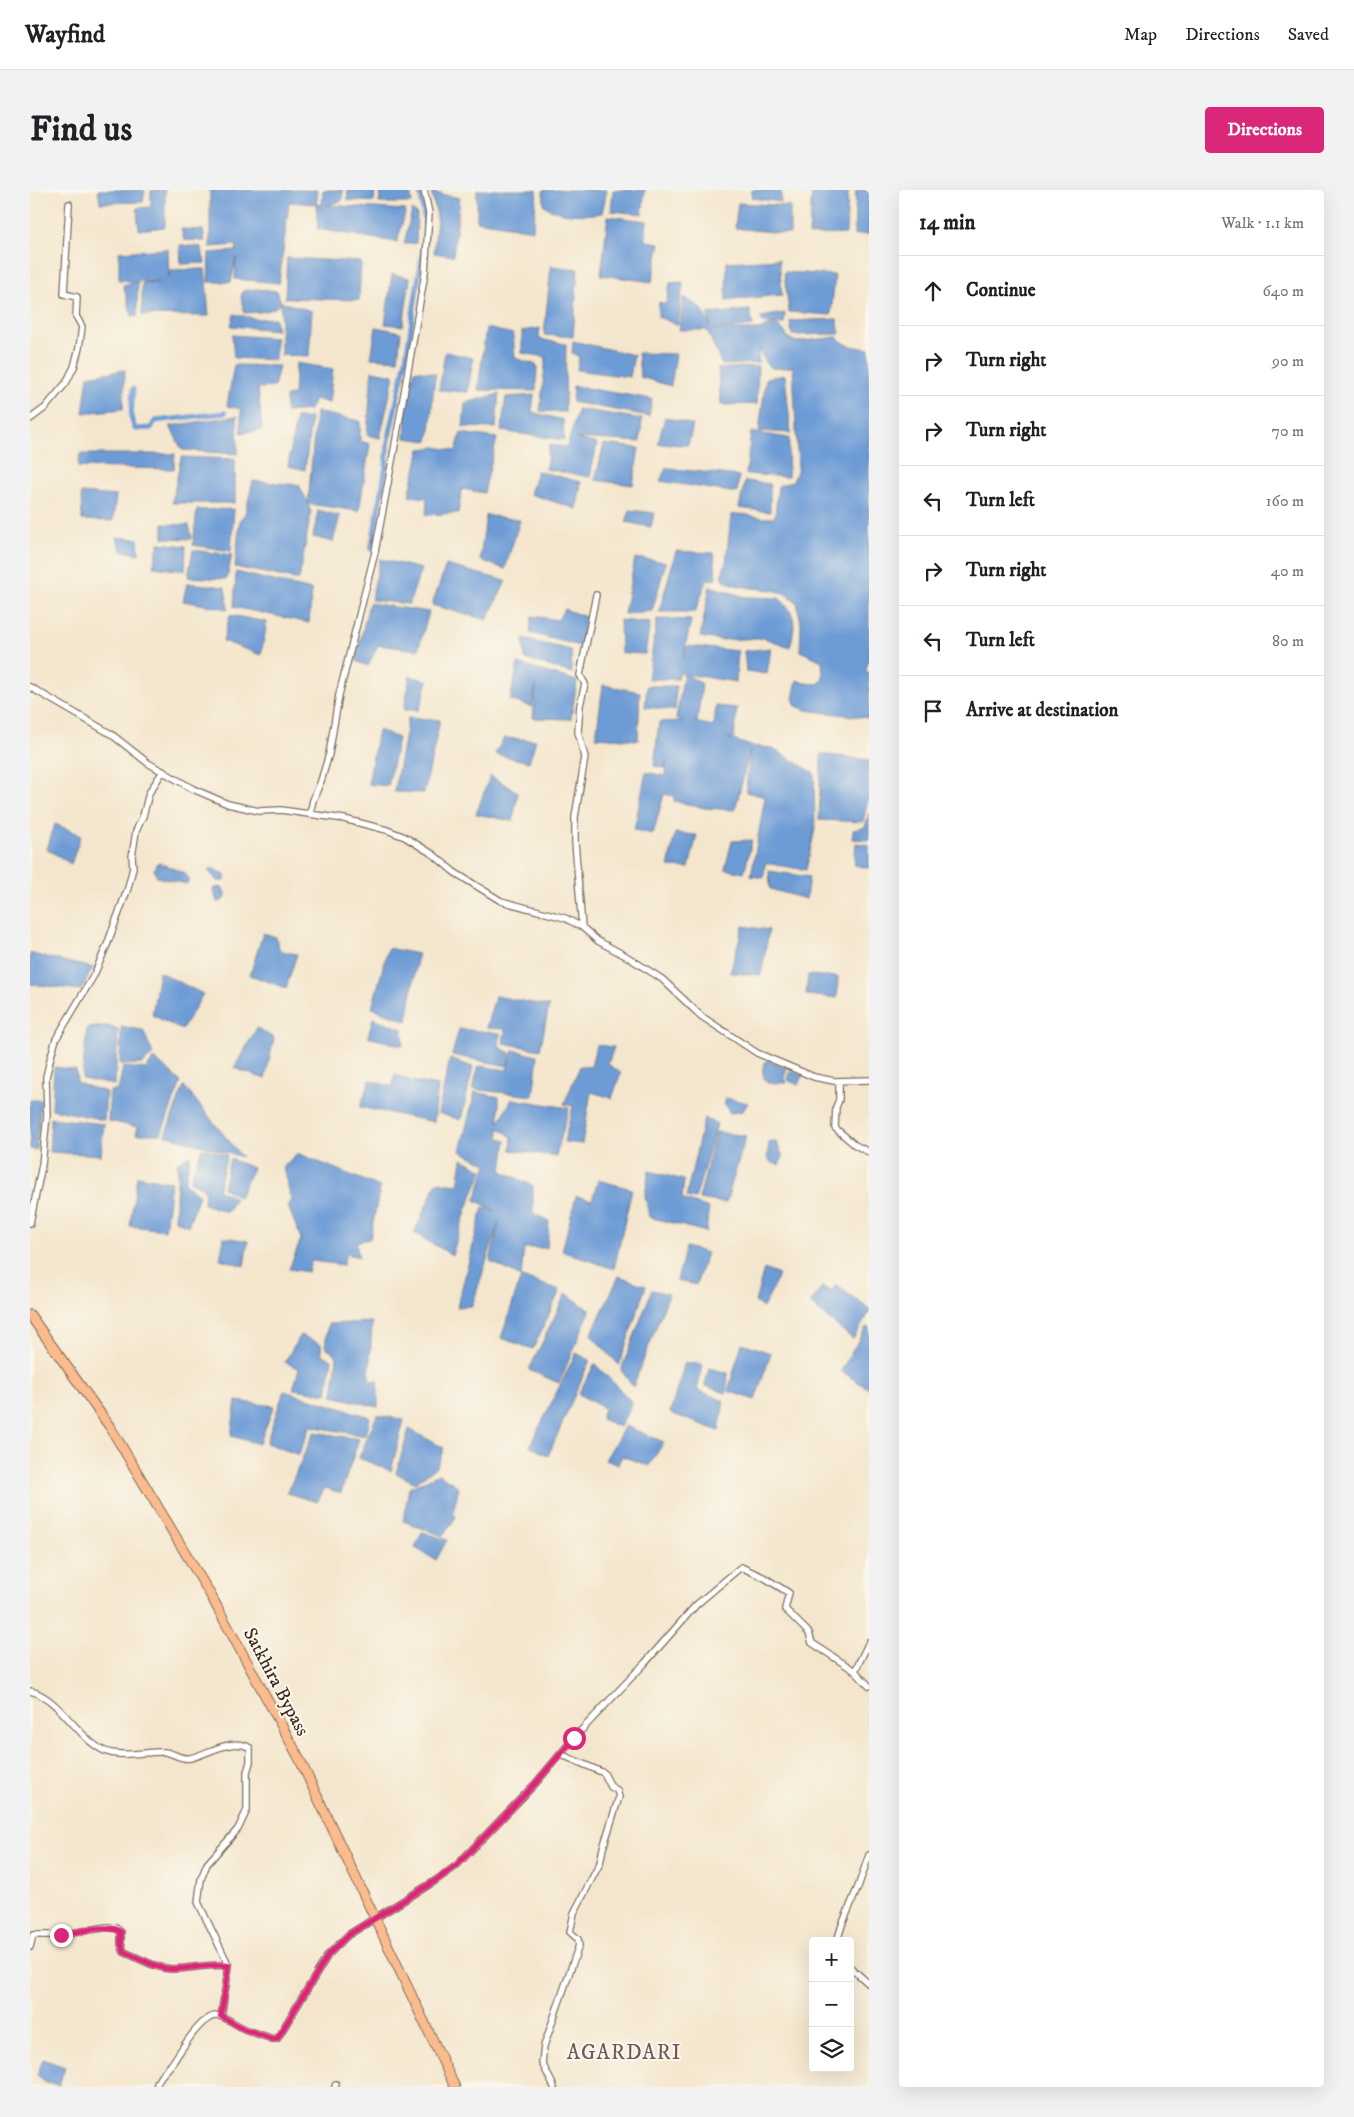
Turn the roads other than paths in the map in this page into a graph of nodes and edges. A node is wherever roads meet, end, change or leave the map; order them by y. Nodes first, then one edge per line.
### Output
1 (424, 190) edge
2 (69, 204) dead end
3 (30, 419) edge
4 (596, 595) dead end
5 (30, 687) edge
6 (163, 772) junction
7 (310, 814) junction
8 (582, 927) junction
9 (839, 1080) junction
10 (869, 1080) edge
11 (869, 1152) edge
12 (30, 1222) edge
13 (30, 1316) edge
14 (869, 1642) edge
15 (855, 1671) junction
16 (869, 1686) edge
17 (30, 1691) edge
18 (560, 1754) junction
19 (869, 1855) edge
20 (375, 1919) junction
21 (838, 1937) edge
22 (30, 1947) edge
23 (229, 1966) junction
24 (854, 1971) edge
25 (869, 1984) edge
26 (221, 2016) junction
27 (156, 2087) edge
28 (455, 2087) edge
29 (554, 2087) edge

1 - 7 street
2 - 3 street
4 - 8 street
5 - 6 street
6 - 7 street
6 - 12 street
7 - 8 street
8 - 9 street
9 - 10 street
9 - 11 street
13 - 20 highway, Satkhira Bypass
14 - 15 street
15 - 16 street
15 - 18 street
17 - 23 street
18 - 20 street
18 - 29 street
19 - 21 street
20 - 26 street
20 - 28 highway, Satkhira Bypass
22 - 23 street
23 - 26 street
24 - 25 street
26 - 27 street

